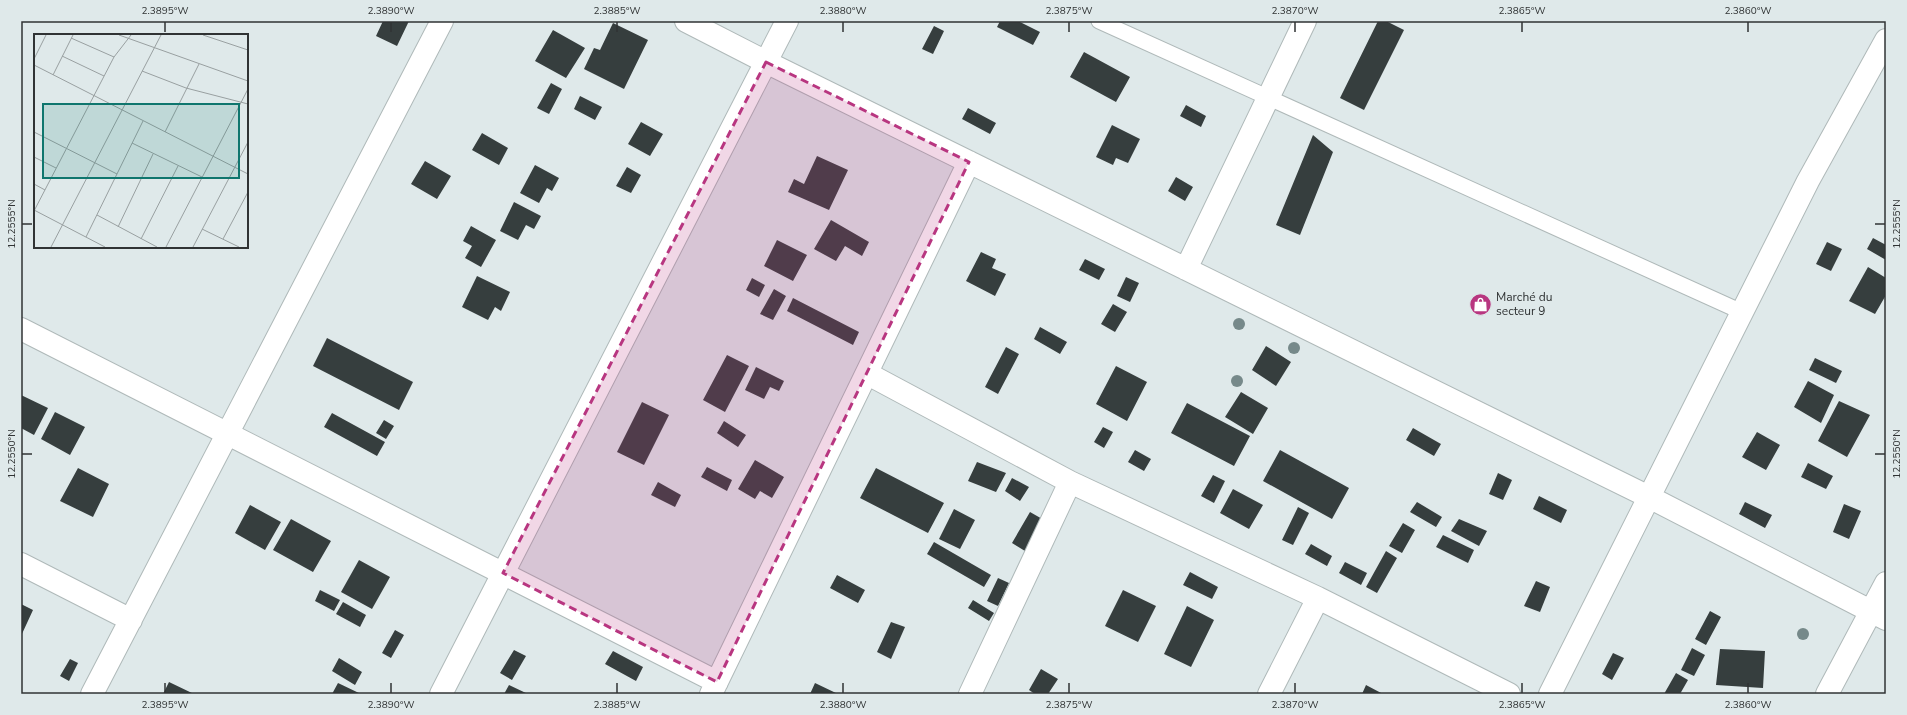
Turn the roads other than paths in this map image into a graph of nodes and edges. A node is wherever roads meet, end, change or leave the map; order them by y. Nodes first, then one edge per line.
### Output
1 (442, 21) edge
2 (686, 21) edge
3 (787, 21) edge
4 (1099, 21) edge
5 (1305, 21) edge
6 (1886, 40) edge
7 (766, 62) junction
8 (1268, 97) junction
9 (969, 162) junction
10 (1186, 269) junction
11 (1742, 312) junction
12 (21, 329) edge
13 (868, 374) junction
14 (228, 434) junction
15 (1070, 482) junction
16 (1649, 497) junction
17 (21, 564) edge
18 (503, 573) junction
19 (1886, 583) edge
20 (1318, 598) junction
21 (1879, 616) edge
22 (131, 620) junction
23 (714, 688) edge
24 (92, 694) edge
25 (441, 694) edge
26 (970, 694) edge
27 (1269, 694) edge
28 (1509, 694) edge
29 (1550, 694) edge
30 (1827, 694) edge

1 - 14 street
2 - 7 street
3 - 7 street
4 - 8 lane
5 - 8 street
6 - 11 street
7 - 9 street
7 - 18 street
8 - 10 street
8 - 11 lane
9 - 10 street
9 - 13 street
10 - 16 street
11 - 16 street
12 - 14 street
13 - 15 street
13 - 23 street
14 - 18 street
14 - 22 street
15 - 20 street
15 - 26 street
16 - 21 street
16 - 29 street
17 - 22 street
18 - 23 street
18 - 25 street
19 - 21 street
20 - 27 street
20 - 28 street
21 - 30 street
22 - 24 street

